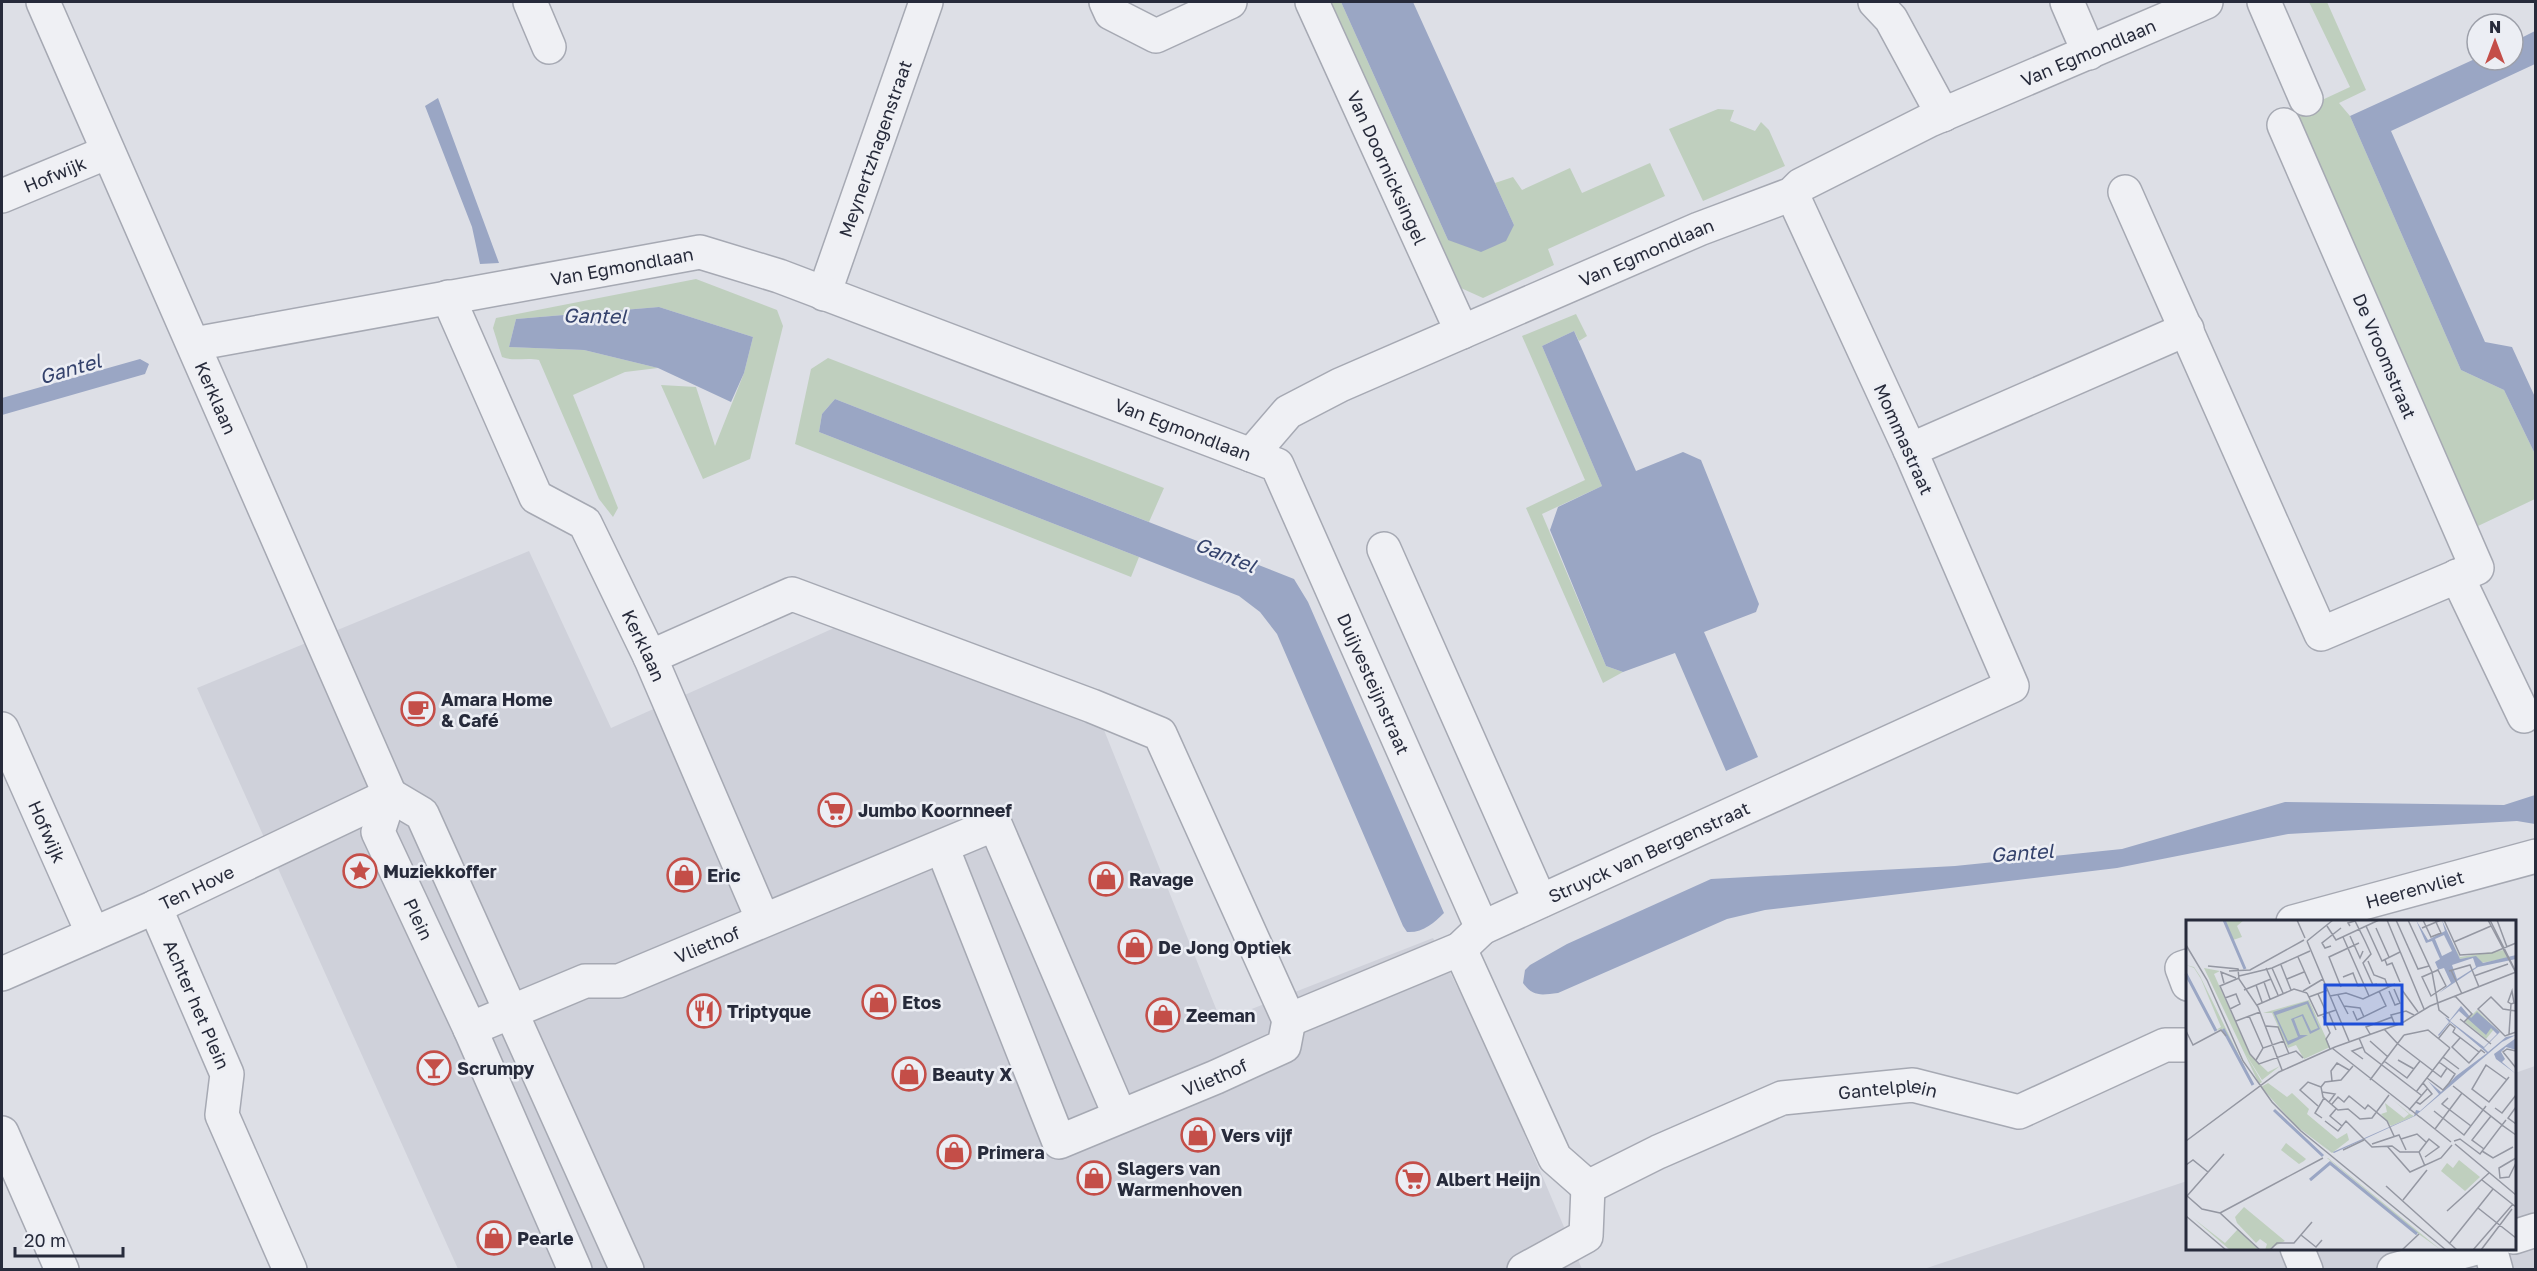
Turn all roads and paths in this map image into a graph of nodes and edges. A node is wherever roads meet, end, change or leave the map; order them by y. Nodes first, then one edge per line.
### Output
1 (43, 2) edge
2 (530, 2) edge
3 (926, 2) edge
4 (1106, 2) edge
5 (1230, 2) edge
6 (1312, 2) edge
7 (1875, 2) edge
8 (2067, 2) edge
9 (2206, 2) edge
10 (2264, 2) edge
11 (549, 46) dead end
12 (2089, 53) junction
13 (2306, 99) dead end
14 (1943, 115) junction
15 (2284, 125) dead end
16 (108, 152) junction
17 (2125, 192) dead end
18 (1792, 194) junction
19 (2, 195) edge
20 (824, 294) junction
21 (448, 297) junction
22 (2187, 329) junction
23 (1462, 332) junction
24 (194, 344) junction
25 (1910, 450) junction
26 (1251, 455) junction
27 (1384, 549) dead end
28 (2457, 576) junction
29 (650, 657) junction
30 (2012, 686) joint
31 (2524, 716) dead end
32 (2, 729) edge
33 (390, 795) junction
34 (942, 847) junction
35 (2535, 856) edge
36 (1540, 901) junction
37 (155, 907) junction
38 (763, 920) junction
39 (2297, 920) edge
40 (93, 934) junction
41 (1471, 938) junction
42 (2, 974) edge
43 (510, 1011) junction
44 (1289, 1020) junction
45 (470, 1029) junction
46 (2186, 1045) edge
47 (1120, 1116) junction
48 (2, 1133) edge
49 (1588, 1187) junction
50 (2535, 1230) edge
51 (2516, 1236) edge
52 (2298, 1250) edge
53 (2468, 1250) edge
54 (2491, 1250) edge
55 (62, 1269) edge
56 (290, 1269) edge
57 (575, 1269) edge
58 (627, 1269) edge
59 (1524, 1269) edge
60 (2306, 1269) edge
61 (2394, 1269) edge
62 (2496, 1269) edge

1 - 16 street, Kerklaan
2 - 11 street
3 - 20 street, Meynertzhagenstraat
4 - 5 street
6 - 23 street, Van Doornicksingel
7 - 14 street
8 - 12 street
9 - 12 street, Van Egmondlaan
10 - 13 street
12 - 14 street, Van Egmondlaan
14 - 18 street, Van Egmondlaan
15 - 28 street, De Vroomstraat
16 - 19 street, Hofwijk
16 - 24 street, Kerklaan
17 - 22 street, De Vroomstraat
18 - 23 street, Van Egmondlaan
18 - 25 street, Mommastraat
20 - 21 street, Van Egmondlaan
20 - 26 street, Van Egmondlaan
21 - 24 street, Van Egmondlaan
21 - 29 street, Kerklaan
22 - 25 street
22 - 28 street, De Vroomstraat
23 - 26 street, Van Egmondlaan
24 - 33 street, Kerklaan
25 - 30 street, Mommastraat
26 - 41 street, Duijvesteijnstraat
27 - 36 street
28 - 31 street
29 - 38 street, Kerklaan
29 - 44 street
30 - 36 street, Struyck van Bergenstraat
32 - 40 street, Hofwijk
33 - 37 street, Ten Hove
33 - 43 street
33 - 45 street, Plein
34 - 38 street, Vliethof
34 - 47 street, Vliethof
34 - 47 street, Vliethof
35 - 39 street, Heerenvliet
36 - 41 street, Struyck van Bergenstraat
37 - 40 street, Ten Hove
37 - 56 street, Achter het Plein
38 - 43 street, Vliethof
40 - 42 street, Ten Hove
41 - 44 street, Struyck van Bergenstraat
41 - 49 street
43 - 45 street, Vliethof
43 - 58 street
44 - 47 street, Vliethof
45 - 57 street, Plein
46 - 49 street, Gantelplein
48 - 55 street
49 - 59 street
50 - 51 street
52 - 60 street
53 - 61 street
54 - 62 street

